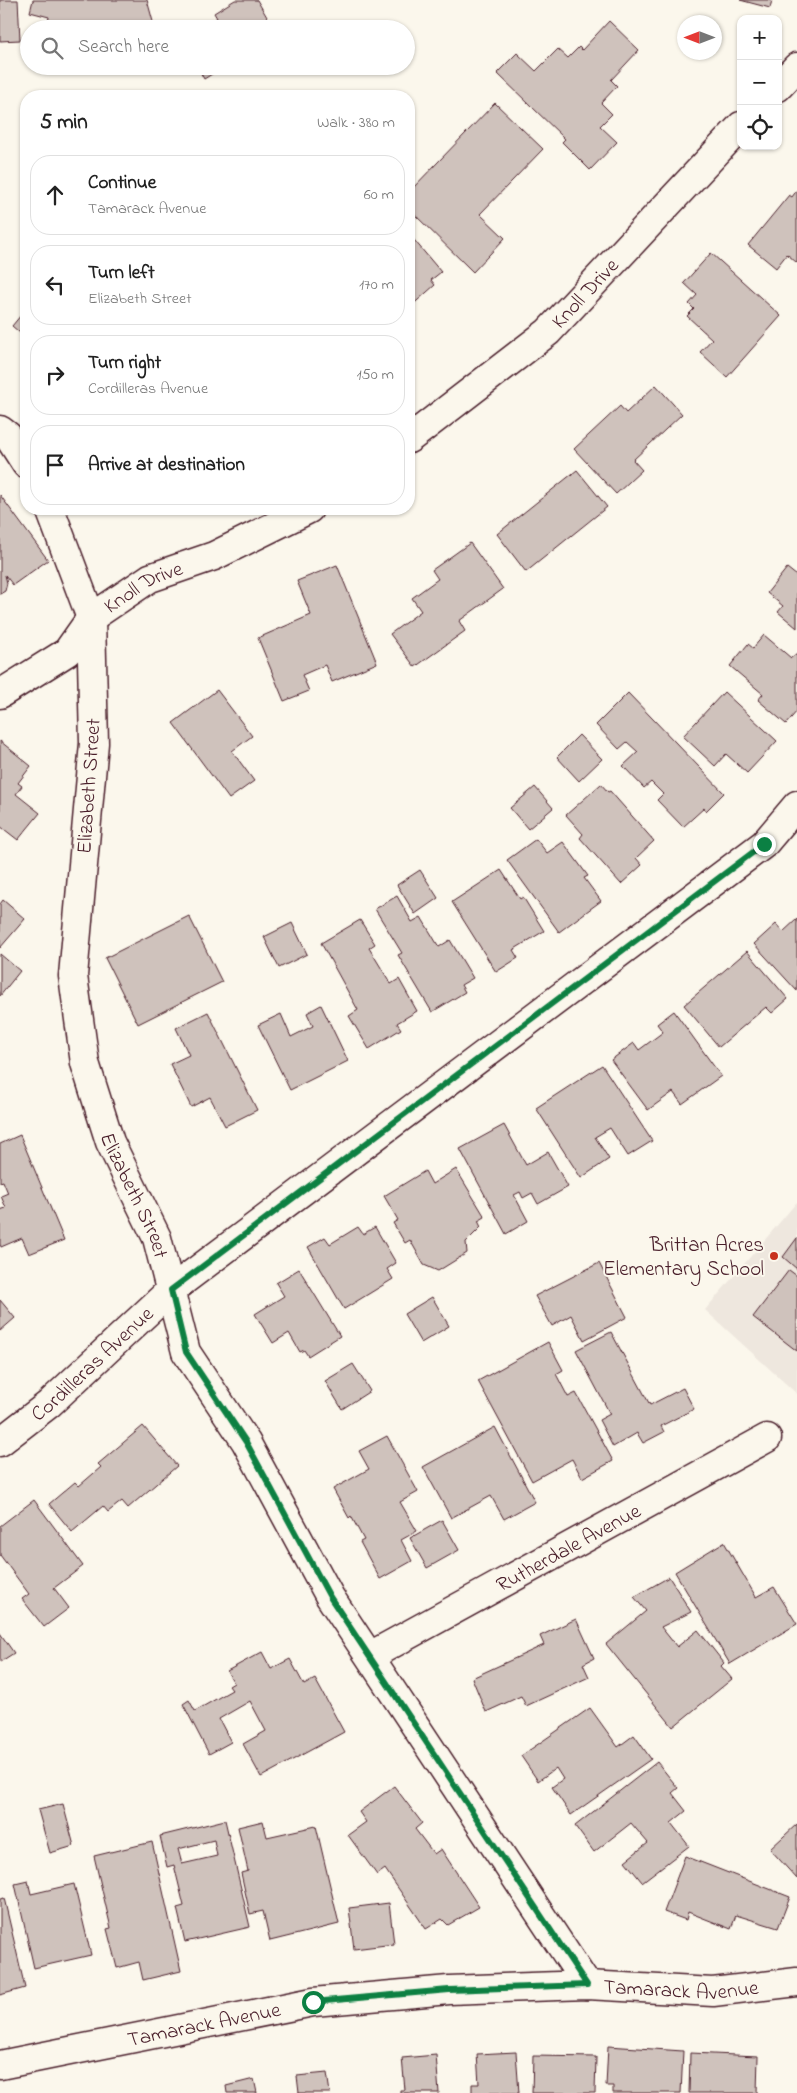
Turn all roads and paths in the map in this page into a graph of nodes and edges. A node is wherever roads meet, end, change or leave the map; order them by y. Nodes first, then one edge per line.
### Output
1 (797, 67) edge
2 (782, 82) edge
3 (737, 130) edge
4 (0, 430) edge
5 (415, 434) edge
6 (20, 455) edge
7 (52, 515) edge
8 (297, 515) edge
9 (90, 618) junction
10 (0, 694) edge
11 (797, 805) edge
12 (171, 1290) junction
13 (767, 1438) dead end
14 (0, 1442) edge
15 (370, 1656) junction
16 (797, 1982) edge
17 (587, 1985) junction
18 (0, 2065) edge

1 - 2 street
3 - 5 street, Knoll Drive
4 - 6 street
7 - 9 street, Elizabeth Street
8 - 9 street, Knoll Drive
9 - 10 street, Knoll Drive
9 - 12 street, Elizabeth Street
11 - 12 street, Cordilleras Avenue
12 - 14 street, Cordilleras Avenue
12 - 15 street, Elizabeth Street
13 - 15 street, Rutherdale Avenue
15 - 17 street, Elizabeth Street
16 - 17 street, Tamarack Avenue
17 - 18 street, Tamarack Avenue

